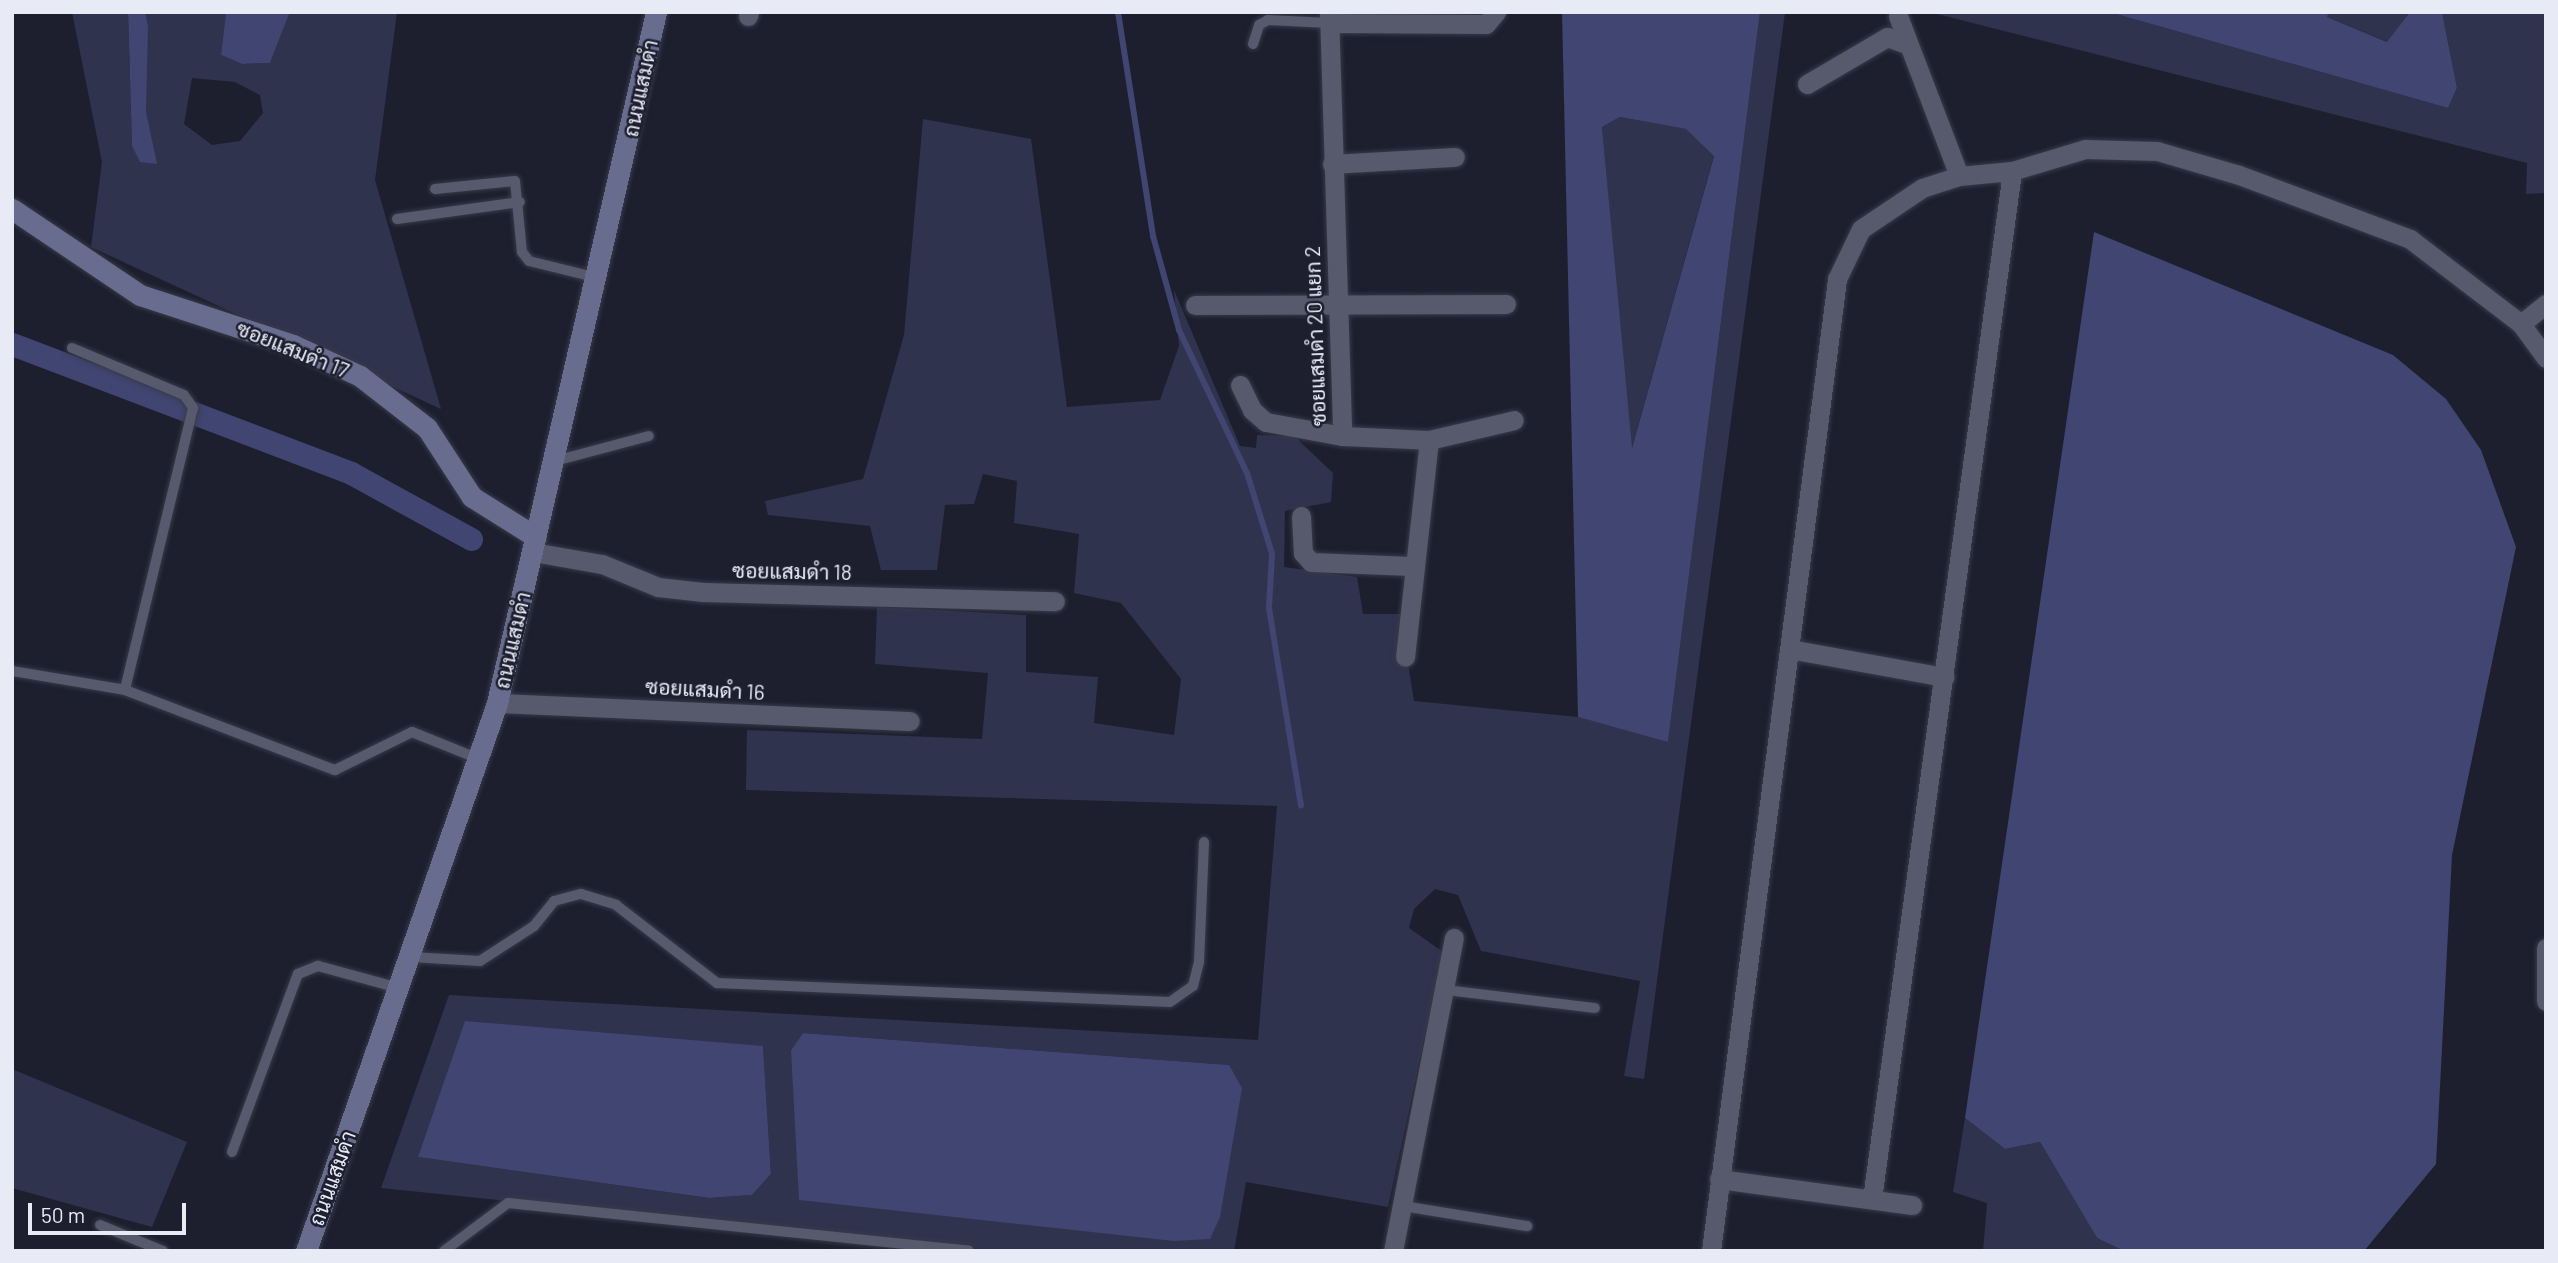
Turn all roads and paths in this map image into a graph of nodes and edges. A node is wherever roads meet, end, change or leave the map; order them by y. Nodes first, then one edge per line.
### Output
1 (656, 12) edge
2 (1496, 12) edge
3 (1898, 16) dead end
4 (1329, 18) edge
5 (1253, 44) dead end
6 (1909, 45) junction
7 (1807, 84) dead end
8 (1455, 157) dead end
9 (1332, 164) junction
10 (2012, 171) junction
11 (1959, 176) junction
12 (435, 189) dead end
13 (520, 202) junction
14 (12, 209) edge
15 (397, 219) dead end
16 (598, 278) junction
17 (1335, 303) junction
18 (1506, 304) dead end
19 (2546, 304) edge
20 (1195, 305) dead end
21 (2521, 324) junction
22 (72, 348) dead end
23 (2546, 358) edge
24 (1240, 385) dead end
25 (1514, 420) dead end
26 (649, 436) dead end
27 (1342, 436) junction
28 (1429, 440) junction
29 (555, 460) junction
30 (1301, 516) dead end
31 (535, 545) junction
32 (1411, 566) junction
33 (1055, 601) dead end
34 (1790, 649) junction
35 (1405, 657) dead end
36 (12, 671) edge
37 (1944, 677) junction
38 (125, 690) junction
39 (497, 703) junction
40 (910, 721) dead end
41 (480, 759) junction
42 (1204, 842) dead end
43 (1454, 938) dead end
44 (2546, 948) edge
45 (411, 957) junction
46 (399, 988) junction
47 (1446, 990) junction
48 (2546, 1001) edge
49 (1595, 1008) dead end
50 (232, 1152) dead end
51 (1719, 1179) junction
52 (1872, 1199) junction
53 (1912, 1205) dead end
54 (1403, 1206) junction
55 (100, 1225) dead end
56 (1527, 1226) dead end
57 (924, 1248) edge
58 (163, 1251) edge
59 (306, 1251) edge
60 (444, 1251) edge
61 (969, 1251) edge
62 (1393, 1251) edge
63 (1711, 1251) edge

1 - 16 street, ถนนแสมดำ
2 - 4 street
3 - 6 street
4 - 5 lane
4 - 9 street, ซอยแสมดำ 20 แยก 2
6 - 7 street
6 - 11 street
8 - 9 street
9 - 17 street, ซอยแสมดำ 20 แยก 2
10 - 11 street
10 - 21 street
10 - 37 street
11 - 34 street
12 - 13 lane
13 - 15 lane
13 - 16 lane
14 - 31 street, ซอยแสมดำ 17
16 - 29 street, ถนนแสมดำ
17 - 18 street
17 - 20 street
17 - 27 street, ซอยแสมดำ 20 แยก 2
19 - 21 street
21 - 23 street
22 - 38 lane
24 - 27 street
25 - 28 street, ซอยแสมดำ 20 แยก 2
26 - 29 lane
27 - 28 street, ซอยแสมดำ 20 แยก 2
28 - 32 street
29 - 31 street, ถนนแสมดำ
30 - 32 street
31 - 33 street, ซอยแสมดำ 18
31 - 39 street, ถนนแสมดำ
32 - 35 street
34 - 37 street
34 - 51 street
36 - 38 lane
37 - 52 street
38 - 41 lane
39 - 40 street, ซอยแสมดำ 16
39 - 41 street, ถนนแสมดำ
41 - 45 street, ถนนแสมดำ
42 - 45 lane
43 - 47 street
44 - 48 street
45 - 46 street, ถนนแสมดำ
46 - 50 lane
46 - 59 street, ถนนแสมดำ
47 - 49 lane
47 - 54 street
51 - 52 street
51 - 63 street
52 - 53 street
54 - 56 lane
54 - 62 street
55 - 58 lane
57 - 60 lane
57 - 61 lane

